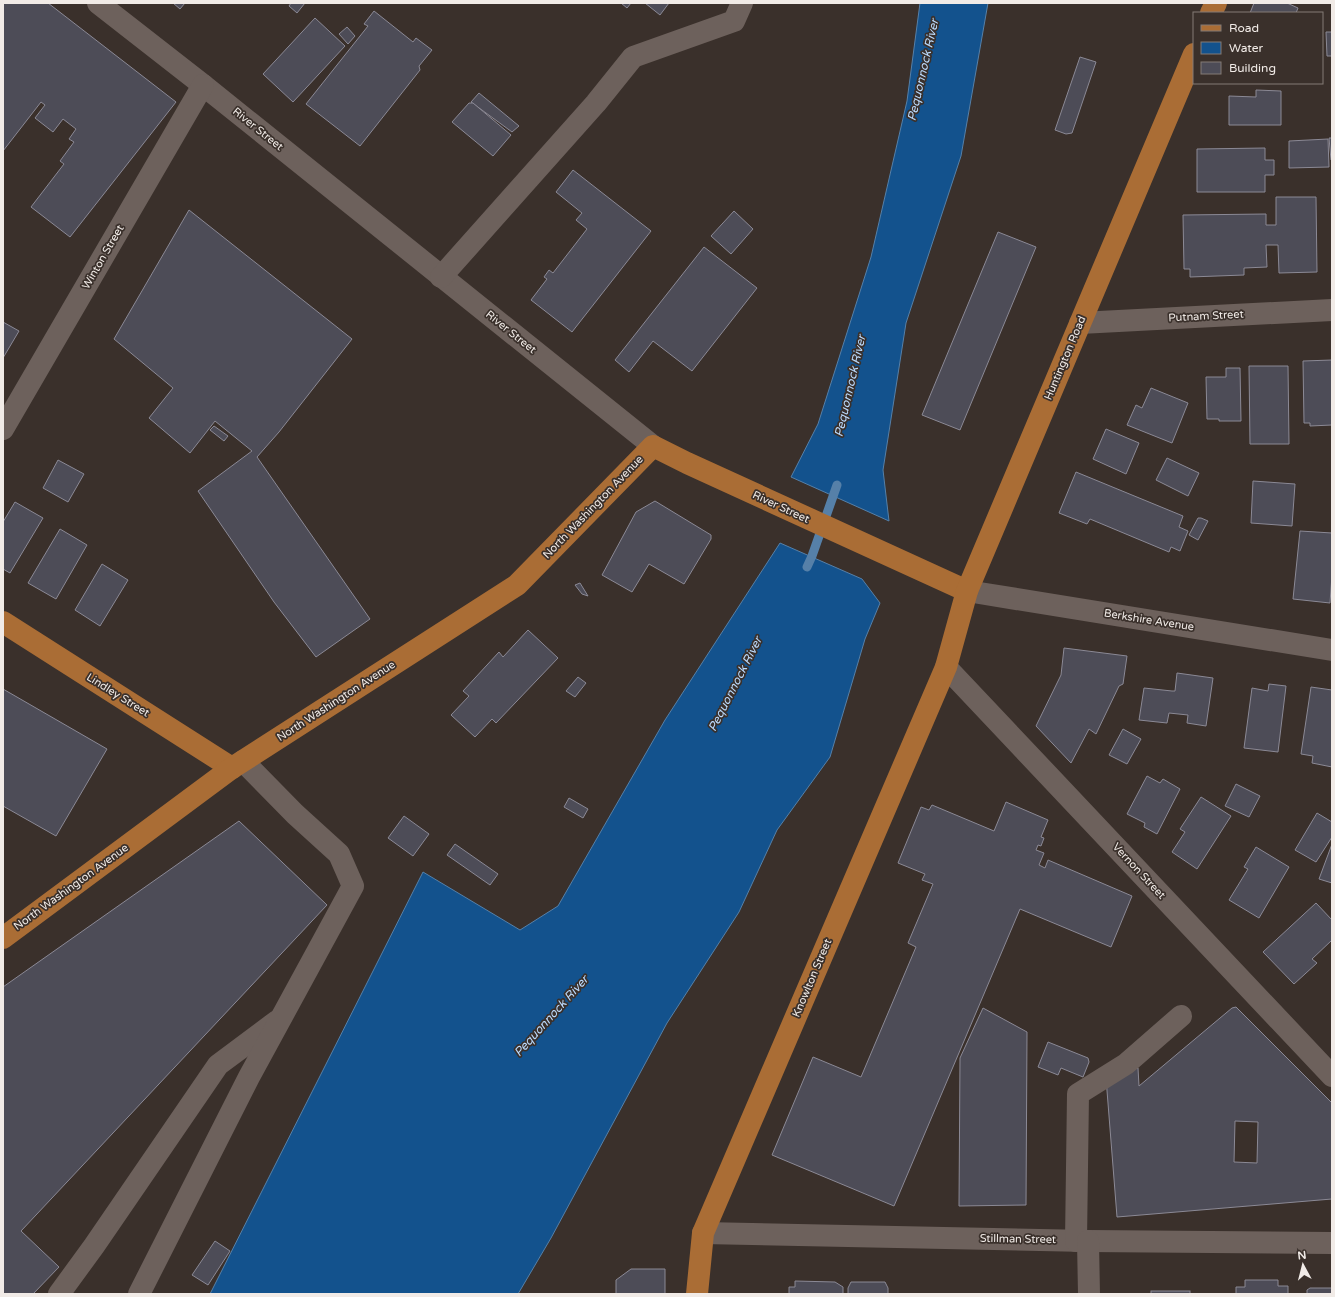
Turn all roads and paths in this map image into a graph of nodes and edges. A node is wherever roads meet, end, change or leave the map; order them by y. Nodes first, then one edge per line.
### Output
1 (98, 3) edge
2 (742, 3) edge
3 (1216, 3) edge
4 (1212, 12) edge
5 (1193, 56) edge
6 (203, 85) junction
7 (441, 277) junction
8 (1332, 310) edge
9 (1080, 323) junction
10 (3, 428) edge
11 (653, 446) junction
12 (967, 591) junction
13 (3, 622) edge
14 (1332, 650) edge
15 (946, 667) junction
16 (238, 765) junction
17 (3, 938) edge
18 (282, 1016) junction
19 (1181, 1016) dead end
20 (1332, 1076) edge
21 (703, 1233) junction
22 (1082, 1241) junction
23 (1332, 1243) edge
24 (59, 1294) edge
25 (139, 1294) edge
26 (697, 1294) edge
27 (1089, 1294) edge

1 - 6 street, River Street
2 - 7 street
3 - 4 main road
5 - 9 main road, Huntington Road
6 - 7 street, River Street
6 - 10 street, Winton Street
7 - 11 street, River Street
8 - 9 street, Putnam Street
9 - 12 main road, Huntington Road
11 - 12 main road, River Street
11 - 16 main road, North Washington Avenue
12 - 14 street, Berkshire Avenue
12 - 15 main road, Huntington Road
13 - 16 main road, Lindley Street
15 - 20 street, Vernon Street
15 - 21 main road, Knowlton Street
16 - 17 main road, North Washington Avenue
16 - 18 street
18 - 24 street
18 - 25 street
19 - 22 street
21 - 22 street, Stillman Street
21 - 26 main road, Knowlton Street
22 - 23 street, Stillman Street
22 - 27 street

